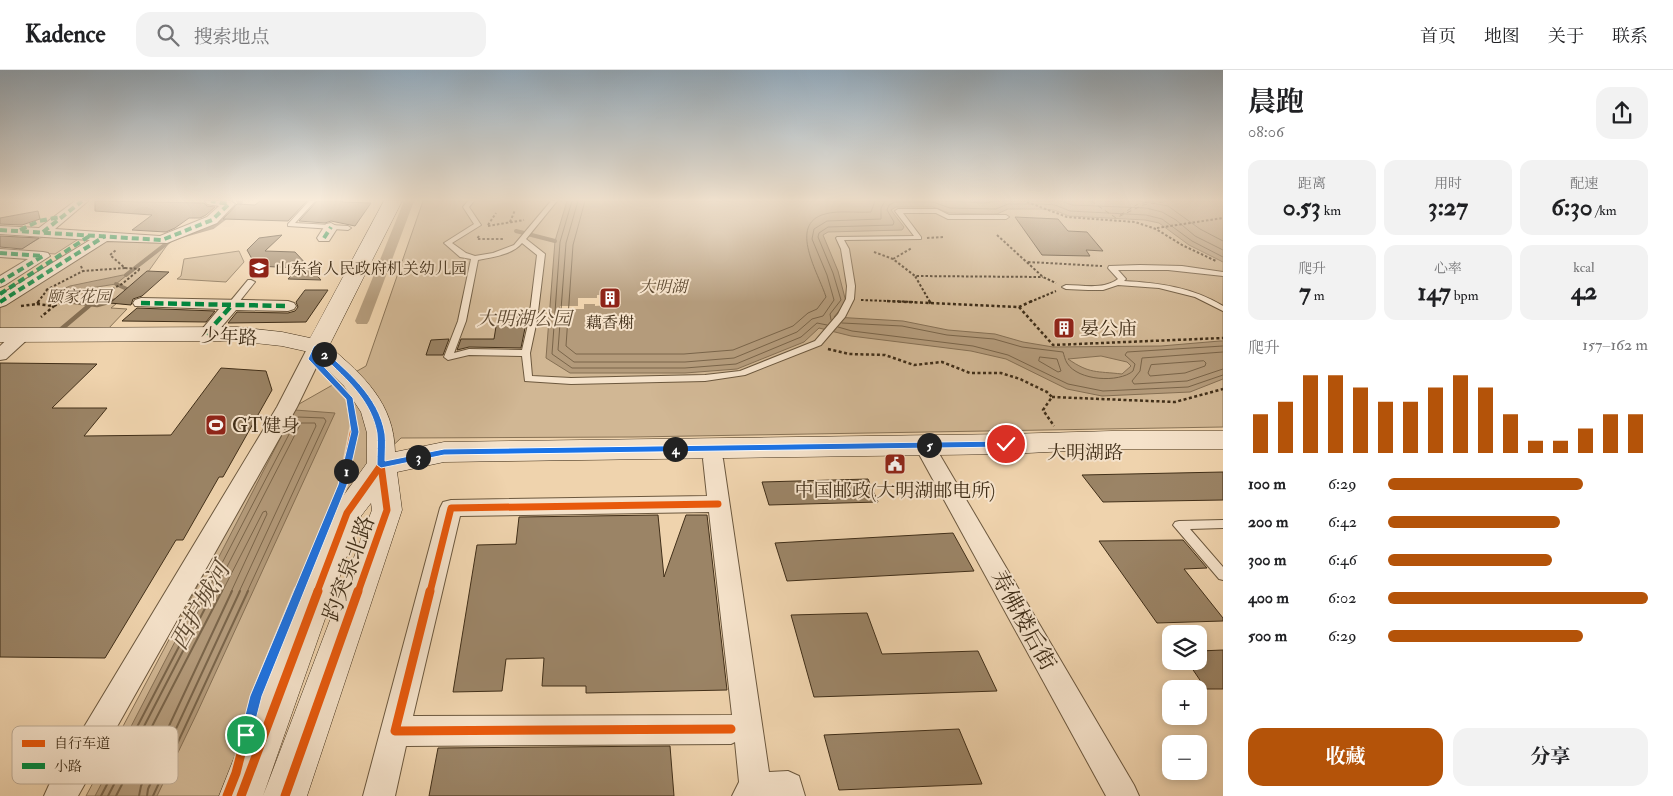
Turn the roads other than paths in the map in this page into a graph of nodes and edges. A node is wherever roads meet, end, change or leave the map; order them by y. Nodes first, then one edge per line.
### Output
1 (83, 235) edge
2 (175, 235) edge
3 (375, 235) edge
4 (461, 235) edge
5 (526, 235) edge
6 (917, 235) edge
7 (98, 236) junction
8 (523, 238) junction
9 (0, 253) edge
10 (475, 258) junction
11 (0, 259) edge
12 (35, 261) junction
13 (1223, 274) edge
14 (0, 282) edge
15 (252, 282) dead end
16 (1118, 283) junction
17 (1066, 287) road end
18 (0, 294) edge
19 (0, 302) edge
20 (141, 303) dead end
21 (232, 305) junction
22 (288, 306) dead end
23 (1223, 309) edge
24 (0, 334) edge
25 (23, 334) junction
26 (206, 334) junction
27 (317, 347) junction
28 (526, 353) junction
29 (0, 355) edge
30 (1223, 440) edge
31 (928, 449) junction
32 (1223, 451) edge
33 (713, 458) junction
34 (381, 465) junction
35 (718, 504) junction
36 (1223, 524) edge
37 (1223, 575) edge
38 (101, 726) edge
39 (731, 728) dead end
40 (395, 731) junction
41 (67, 784) edge
42 (752, 793) edge
43 (60, 796) edge
44 (241, 796) edge
45 (285, 796) edge
46 (379, 796) edge
47 (790, 796) edge
48 (1123, 796) edge

1 - 7 street
2 - 7 street
3 - 27 main road
4 - 10 lane
5 - 8 lane
6 - 28 lane
7 - 18 street
7 - 19 street
8 - 10 lane
8 - 28 lane
9 - 12 street
10 - 28 lane
11 - 12 street
12 - 14 street
13 - 16 lane
15 - 21 lane
16 - 17 lane
16 - 23 lane
20 - 21 street
21 - 22 street
21 - 26 street
24 - 25 main road, 少年路
25 - 26 main road, 少年路
25 - 29 street
26 - 27 main road, 少年路
27 - 34 main road, 少年路
27 - 38 street
30 - 31 main road, 大明湖路
31 - 32 main road, 大明湖路
31 - 33 main road, 大明湖路
31 - 34 main road, 大明湖路
31 - 48 street, 寿佛楼后街
33 - 34 main road, 大明湖路
33 - 35 street
34 - 44 main road, 趵突泉北路
34 - 45 main road, 趵突泉北路
35 - 40 street
35 - 42 street
36 - 37 lane
39 - 40 street
40 - 46 street
41 - 43 street
42 - 47 street

